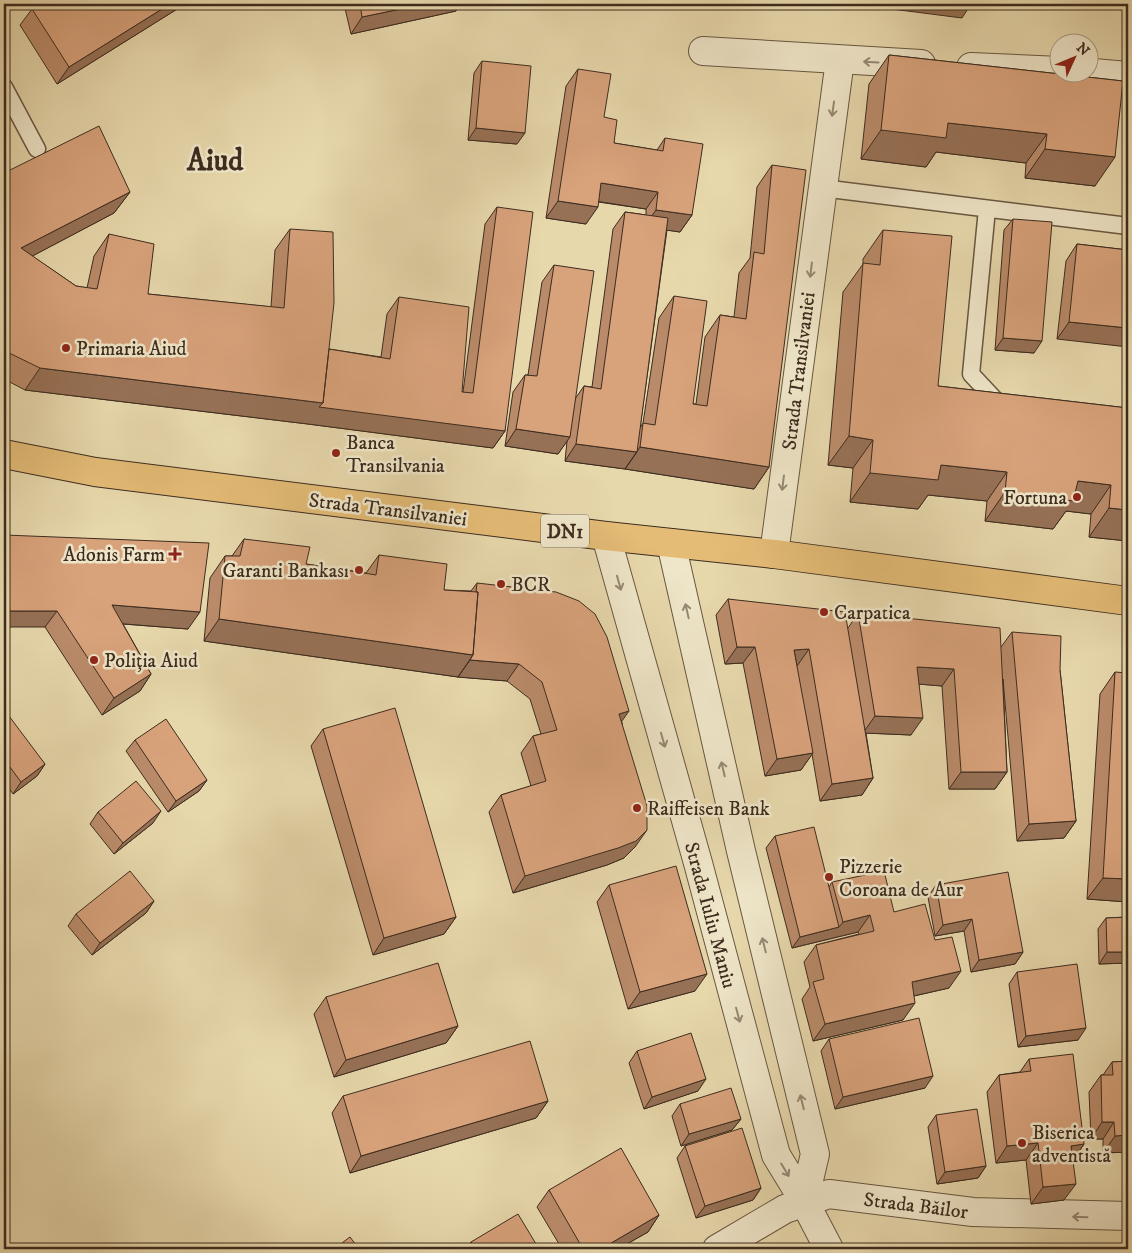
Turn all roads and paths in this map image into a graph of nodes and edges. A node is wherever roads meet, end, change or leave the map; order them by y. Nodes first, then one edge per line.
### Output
1 (703, 51) dead end
2 (840, 60) junction
3 (1050, 70) edge
4 (1100, 74) edge
5 (1128, 76) edge
6 (4, 87) edge
7 (37, 149) dead end
8 (822, 188) junction
9 (987, 209) junction
10 (1128, 226) edge
11 (1019, 406) edge
12 (4, 454) edge
13 (606, 536) junction
14 (672, 543) junction
15 (774, 554) junction
16 (1128, 601) edge
17 (804, 1201) junction
18 (1128, 1216) edge
19 (717, 1249) edge
20 (828, 1249) edge

1 - 2 street
3 -> 2 street
2 -> 8 street, Strada Transilvaniei
4 - 5 street
6 - 7 lane
8 - 9 lane
8 -> 15 street, Strada Transilvaniei
9 - 10 lane
9 - 11 lane
12 - 13 main road, Strada Transilvaniei / DN1
13 - 14 main road, Strada Transilvaniei / DN1
13 -> 17 street, Strada Iuliu Maniu
14 - 15 main road, Strada Transilvaniei / DN1
17 -> 14 street
15 - 16 main road, Strada Transilvaniei / DN1
18 -> 17 street, Strada Băilor
17 - 19 street, Strada Băilor
17 - 20 street, Strada Iuliu Maniu

